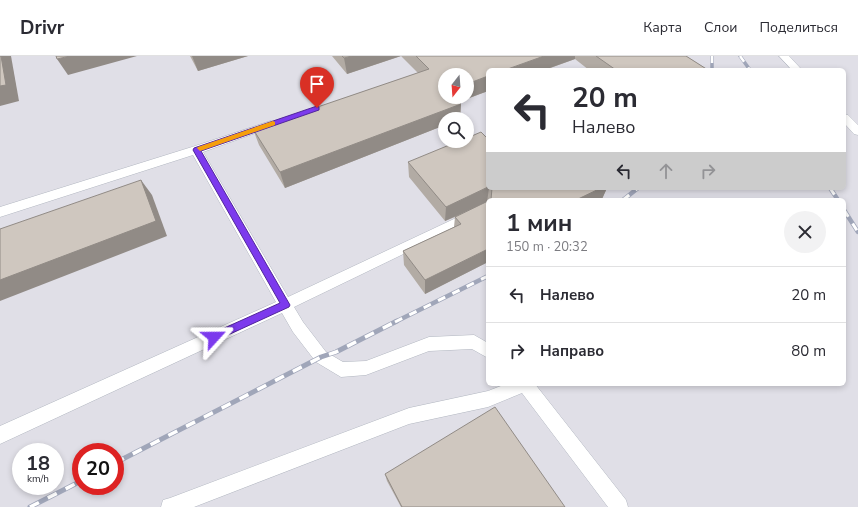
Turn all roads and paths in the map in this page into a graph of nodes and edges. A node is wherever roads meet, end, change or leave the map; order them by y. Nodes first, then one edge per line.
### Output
1 (784, 56) edge
2 (796, 68) edge
3 (287, 118) edge
4 (846, 119) edge
5 (858, 131) edge
6 (196, 150) junction
7 (486, 209) edge
8 (0, 212) edge
9 (285, 305) junction
10 (486, 350) edge
11 (520, 386) edge
12 (527, 386) edge
13 (0, 436) edge
14 (170, 507) edge
15 (619, 507) edge

1 - 2 lane
3 - 6 lane
4 - 5 lane
6 - 8 lane
6 - 9 lane
7 - 9 lane
9 - 10 lane
9 - 13 lane
11 - 14 lane
12 - 15 lane

